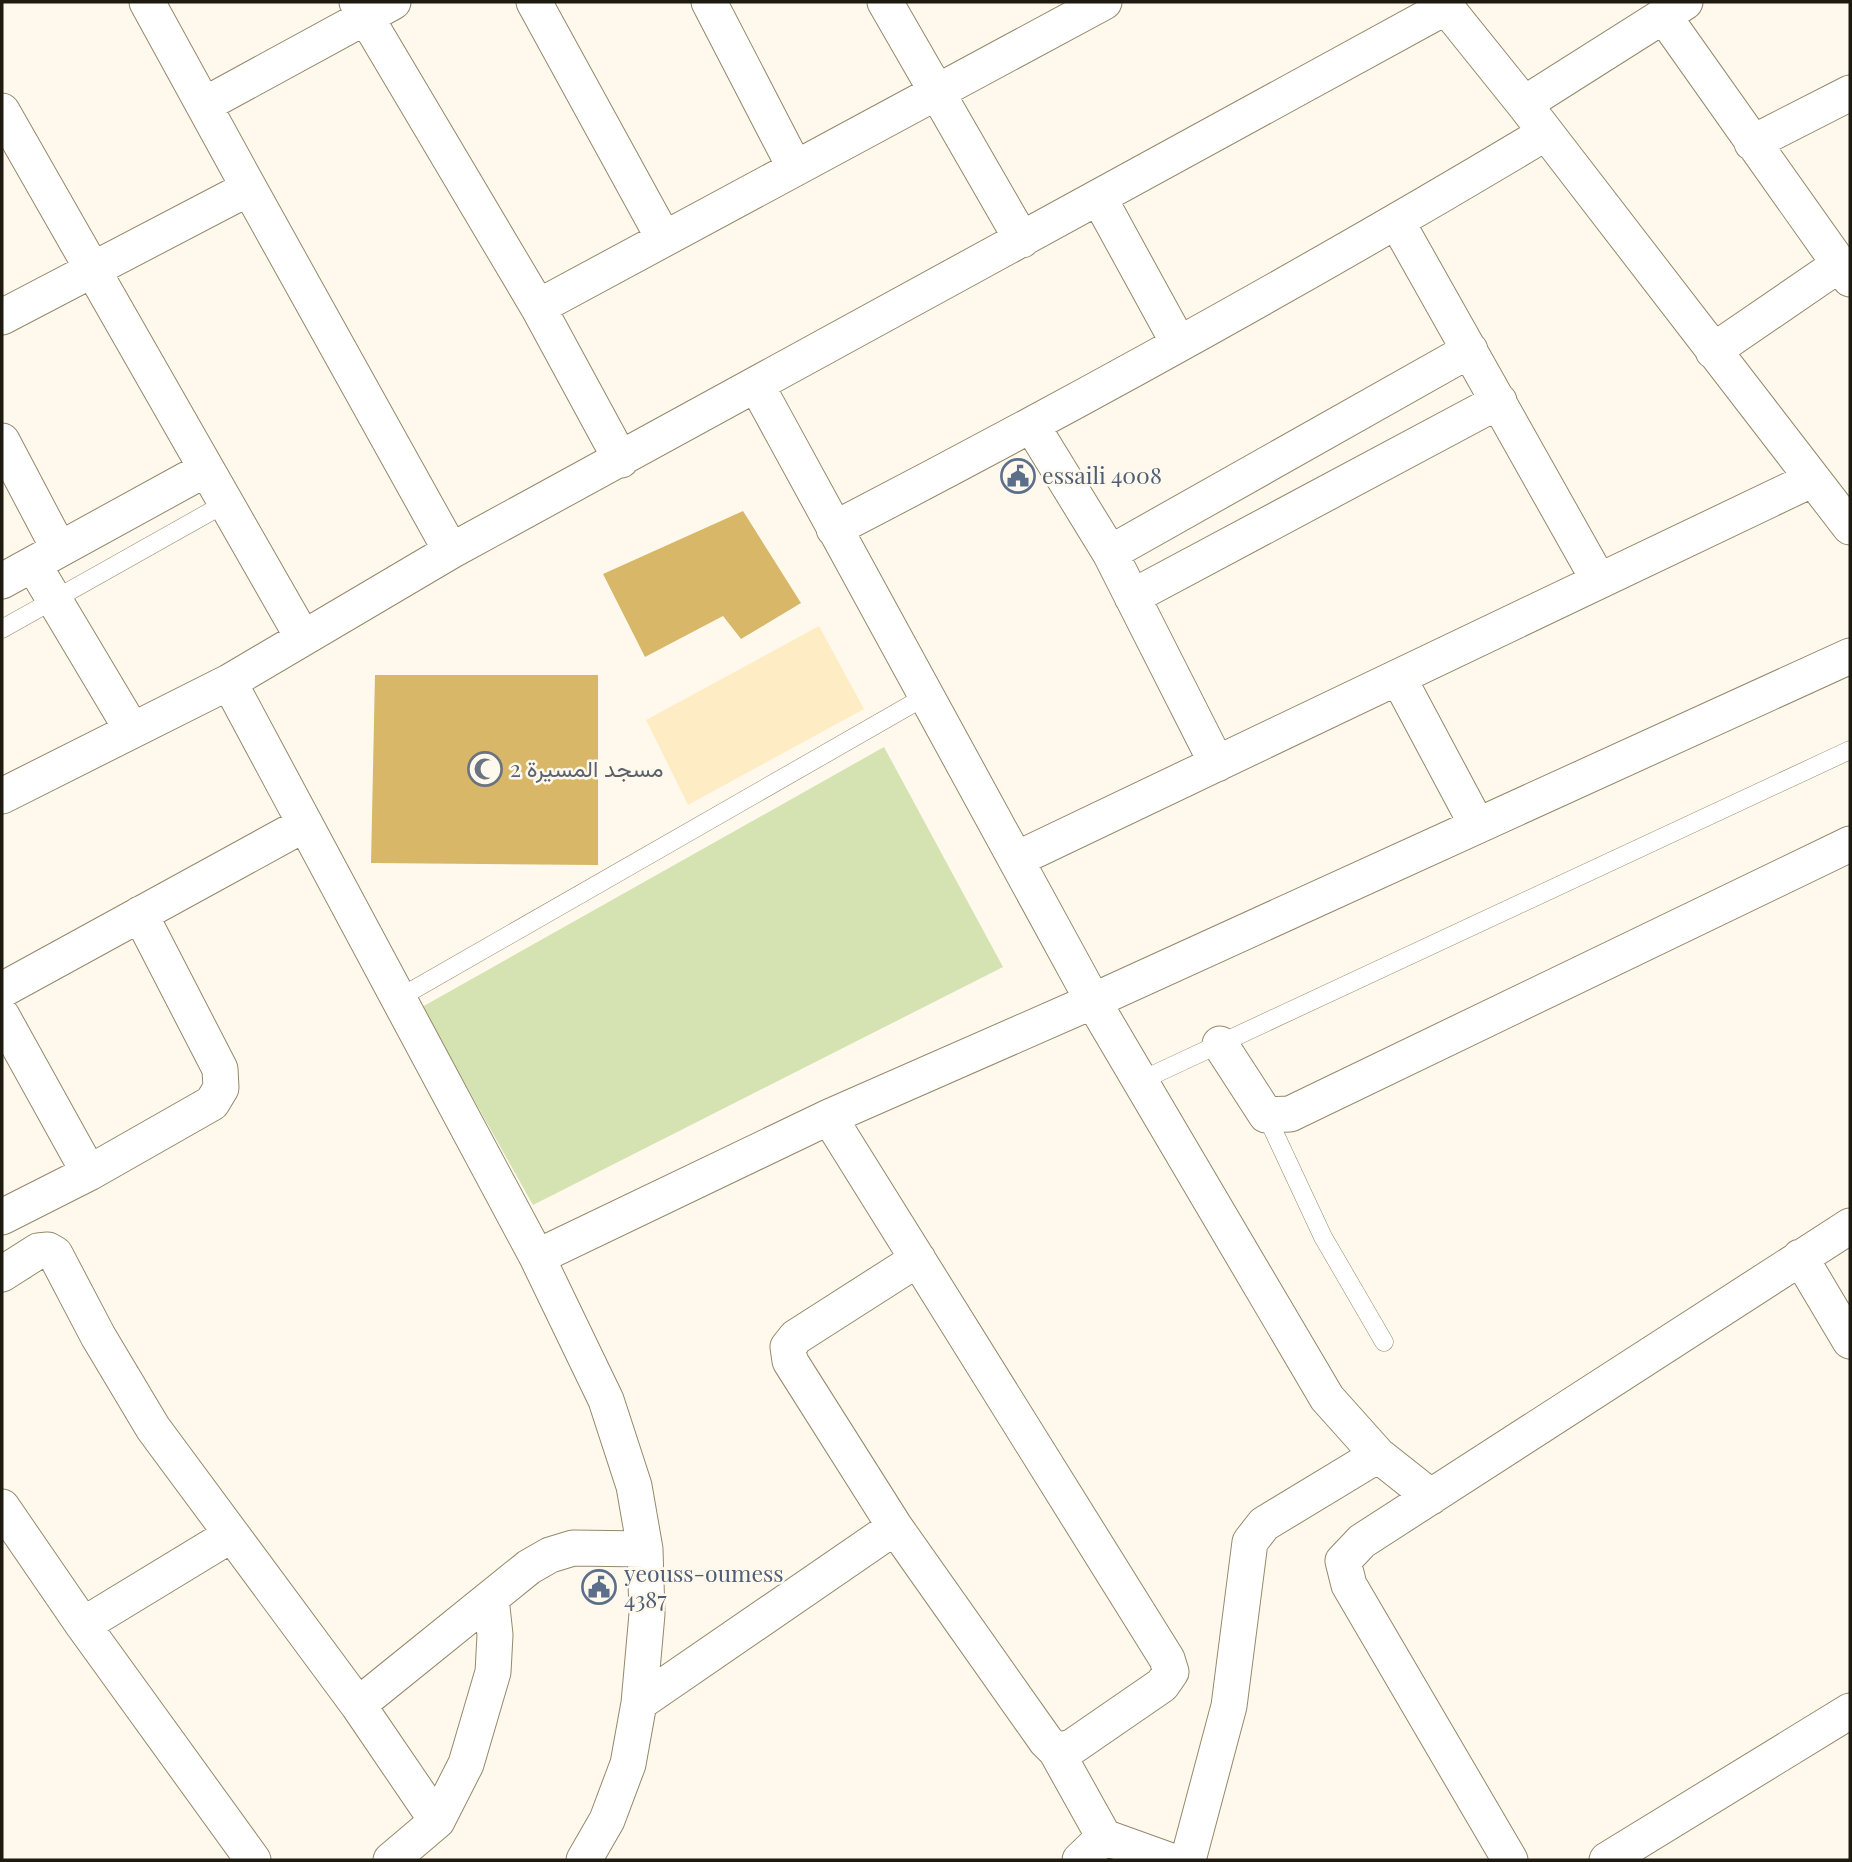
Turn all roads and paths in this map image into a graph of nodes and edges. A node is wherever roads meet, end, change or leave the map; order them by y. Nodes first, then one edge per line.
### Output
1 (147, 2) edge
2 (534, 2) edge
3 (709, 2) edge
4 (886, 2) edge
5 (1104, 2) edge
6 (1444, 4) edge
7 (371, 7) edge
8 (1674, 8) edge
9 (1061, 12) edge
10 (936, 92) junction
11 (1850, 93) edge
12 (1524, 104) junction
13 (204, 105) junction
14 (2, 111) edge
15 (1544, 134) junction
16 (1752, 143) junction
17 (796, 168) junction
18 (248, 188) junction
19 (1099, 198) junction
20 (1397, 222) junction
21 (664, 239) junction
22 (1022, 240) junction
23 (92, 269) junction
24 (1845, 272) edge
25 (538, 307) junction
26 (2, 317) edge
27 (1179, 344) junction
28 (1470, 350) junction
29 (1713, 351) junction
30 (757, 386) junction
31 (1499, 401) junction
32 (1032, 426) junction
33 (2, 441) edge
34 (621, 460) junction
35 (206, 469) junction
36 (1813, 479) junction
37 (226, 503) junction
38 (1850, 527) edge
39 (834, 529) junction
40 (452, 551) junction
41 (1110, 553) junction
42 (46, 557) junction
43 (2, 581) edge
44 (1599, 581) junction
45 (1132, 597) junction
46 (55, 600) junction
47 (2, 629) edge
48 (303, 638) junction
49 (1850, 656) edge
50 (1398, 677) junction
51 (229, 682) junction
52 (926, 696) junction
53 (132, 730) junction
54 (1850, 750) edge
55 (1216, 764) junction
56 (2, 796) edge
57 (305, 824) junction
58 (1477, 825) junction
59 (1850, 844) edge
60 (1017, 859) junction
61 (140, 914) junction
62 (2, 990) edge
63 (399, 998) junction
64 (1093, 1001) junction
65 (2, 1016) edge
66 (1220, 1045) junction
67 (1140, 1081) junction
68 (1266, 1115) junction
69 (829, 1117) junction
70 (89, 1173) junction
71 (2, 1217) edge
72 (1850, 1226) edge
73 (537, 1257) junction
74 (1800, 1258) junction
75 (918, 1259) junction
76 (2, 1274) edge
77 (1850, 1341) edge
78 (1384, 1342) dead end
79 (1378, 1455) junction
80 (1431, 1497) junction
81 (2, 1507) edge
82 (895, 1527) junction
83 (231, 1535) junction
84 (645, 1549) junction
85 (491, 1598) junction
86 (83, 1625) junction
87 (639, 1703) junction
88 (358, 1704) junction
89 (1850, 1711) edge
90 (1056, 1751) junction
91 (437, 1821) junction
92 (1092, 1849) edge
93 (253, 1860) edge
94 (391, 1860) edge
95 (584, 1860) edge
96 (1168, 1860) edge
97 (1188, 1860) edge
98 (1510, 1860) edge
99 (1607, 1860) edge

1 - 13 street
2 - 21 street
3 - 17 street
4 - 10 street
5 - 9 street
6 - 12 street
6 - 19 street
7 - 13 street
7 - 25 street
8 - 12 street
8 - 16 street
9 - 10 street
10 - 17 street
10 - 22 street
11 - 16 street
12 - 15 street
13 - 18 street
14 - 23 street
15 - 20 street
15 - 29 street
16 - 24 street
17 - 21 street
18 - 23 street
18 - 40 street
19 - 22 street
19 - 27 street
20 - 27 street
20 - 28 street
21 - 25 street
22 - 30 street
23 - 26 street
23 - 35 street
24 - 29 street
25 - 34 street
27 - 32 street
28 - 31 street
28 - 41 street
29 - 36 street
30 - 34 street
30 - 39 street
31 - 44 street
31 - 45 street
32 - 39 street
32 - 41 street
33 - 42 street
34 - 40 street
35 - 37 street
35 - 42 street
36 - 38 street
36 - 44 street
37 - 46 lane
37 - 48 street
39 - 52 street
40 - 48 street
41 - 45 street
42 - 43 street
42 - 46 street
44 - 50 street
45 - 55 street
46 - 47 lane
46 - 53 street
48 - 51 street
49 - 58 street
50 - 55 street
50 - 58 street
51 - 53 street
51 - 57 street
52 - 60 street
52 - 63 lane
53 - 56 street
54 - 66 lane
55 - 60 street
57 - 61 street
57 - 63 street
58 - 64 street
59 - 68 street
60 - 64 street
61 - 62 street
61 - 70 street
63 - 73 street
64 - 67 street
64 - 69 street
65 - 70 street
66 - 67 lane
66 - 68 street
67 - 79 street
68 - 78 lane
69 - 73 street
69 - 75 street
70 - 71 street
72 - 74 street
73 - 84 street
74 - 77 street
74 - 80 street
75 - 82 street
75 - 90 street
76 - 83 street
79 - 80 street
79 - 97 street
80 - 98 street
81 - 86 street
82 - 87 street
82 - 90 street
83 - 86 street
83 - 88 street
84 - 85 street
84 - 87 street
85 - 88 street
85 - 91 street
86 - 93 street
87 - 95 street
88 - 91 street
89 - 99 street
90 - 92 street
91 - 94 street
92 - 96 street

